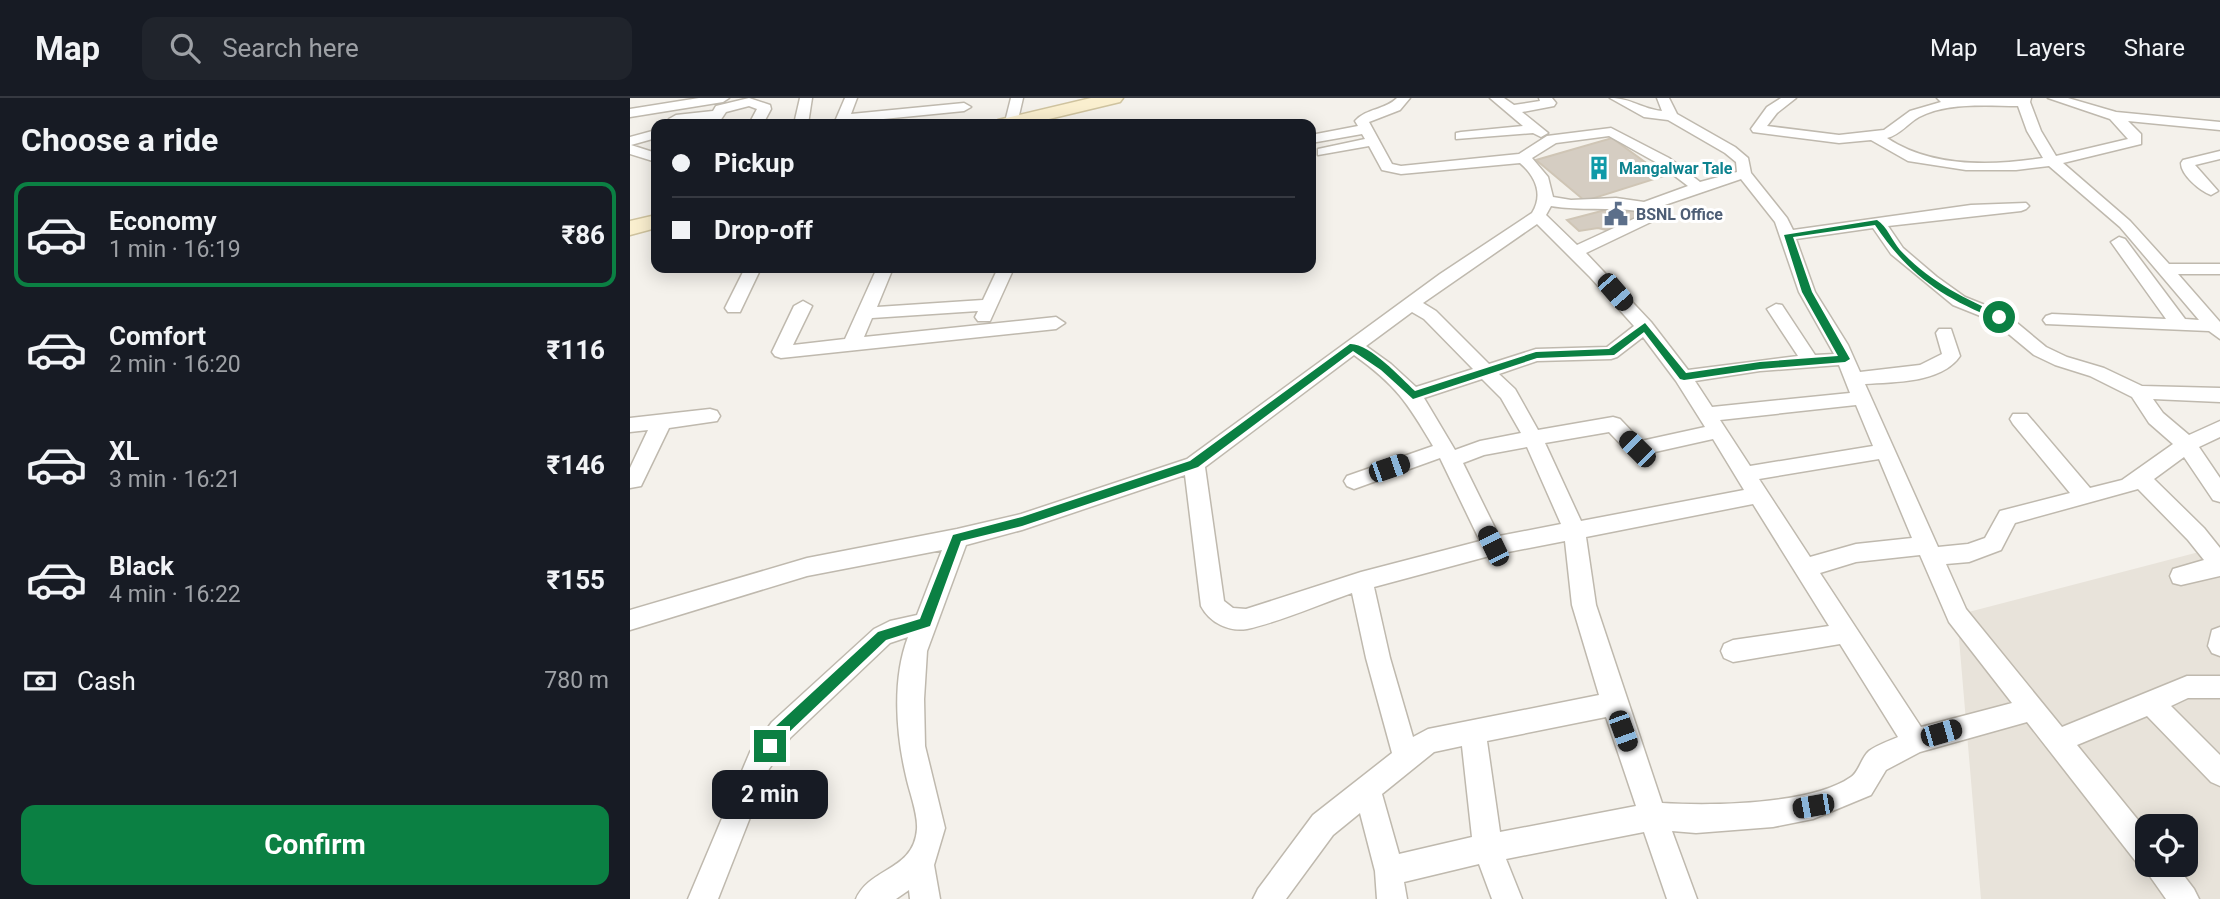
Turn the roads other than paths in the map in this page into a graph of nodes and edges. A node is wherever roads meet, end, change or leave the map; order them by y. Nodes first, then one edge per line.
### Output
1 (723, 98) edge
2 (806, 98) edge
3 (851, 98) edge
4 (1017, 98) edge
5 (1114, 98) edge
6 (1404, 98) edge
7 (1496, 98) edge
8 (1545, 98) edge
9 (1616, 98) edge
10 (1663, 98) edge
11 (1790, 98) edge
12 (2054, 98) edge
13 (2092, 98) edge
14 (2024, 100) edge
15 (1947, 101) edge
16 (2078, 103) junction
17 (681, 104) junction
18 (964, 107) dead end
19 (933, 110) junction
20 (1510, 110) junction
21 (630, 113) edge
22 (1671, 116) junction
23 (2115, 116) junction
24 (676, 119) edge
25 (715, 119) edge
26 (759, 119) edge
27 (802, 119) edge
28 (843, 119) edge
29 (882, 119) edge
30 (930, 119) edge
31 (1010, 119) edge
32 (1026, 119) edge
33 (2220, 126) edge
34 (1543, 134) junction
35 (651, 135) edge
36 (1873, 135) junction
37 (1368, 136) junction
38 (1461, 136) dead end
39 (1316, 139) edge
40 (1744, 139) junction
41 (630, 141) edge
42 (2196, 146) dead end
43 (630, 149) edge
44 (1323, 152) dead end
45 (651, 156) edge
46 (2218, 157) edge
47 (1523, 158) junction
48 (2052, 161) junction
49 (1744, 174) junction
50 (1702, 186) junction
51 (2211, 191) dead end
52 (2021, 206) dead end
53 (1645, 207) junction
54 (1542, 208) junction
55 (651, 222) edge
56 (1877, 222) junction
57 (630, 228) edge
58 (1788, 235) junction
59 (2119, 242) dead end
60 (1577, 251) junction
61 (2166, 269) junction
62 (2220, 269) edge
63 (751, 273) edge
64 (883, 273) edge
65 (1004, 273) edge
66 (1411, 304) junction
67 (989, 305) junction
68 (803, 306) dead end
69 (734, 308) dead end
70 (1776, 309) dead end
71 (865, 313) junction
72 (2052, 320) dead end
73 (1056, 323) dead end
74 (2179, 324) junction
75 (1645, 326) junction
76 (2217, 329) edge
77 (977, 331) junction
78 (1945, 333) dead end
79 (852, 344) junction
80 (1353, 346) junction
81 (1845, 359) junction
82 (1810, 361) junction
83 (1485, 372) junction
84 (1684, 377) junction
85 (1858, 388) junction
86 (2139, 392) junction
87 (2220, 395) edge
88 (1413, 396) junction
89 (710, 416) dead end
90 (2020, 419) dead end
91 (662, 421) junction
92 (1714, 423) junction
93 (630, 425) edge
94 (2220, 428) edge
95 (1533, 438) junction
96 (2186, 445) junction
97 (1885, 450) junction
98 (1448, 454) junction
99 (1194, 464) junction
100 (1746, 474) junction
101 (2140, 478) junction
102 (634, 481) dead end
103 (1354, 481) dead end
104 (1760, 495) junction
105 (2220, 495) edge
106 (2086, 496) junction
107 (1574, 530) junction
108 (957, 538) junction
109 (1493, 546) junction
110 (1929, 551) junction
111 (1805, 568) junction
112 (2181, 576) dead end
113 (1361, 581) junction
114 (630, 620) edge
115 (925, 622) junction
116 (1847, 633) junction
117 (2220, 637) edge
118 (2220, 646) edge
119 (1733, 651) dead end
120 (2220, 687) edge
121 (2150, 702) junction
122 (1616, 703) junction
123 (2032, 709) junction
124 (1473, 733) junction
125 (1915, 741) junction
126 (2057, 741) junction
127 (1406, 757) junction
128 (2220, 773) edge
129 (1367, 788) junction
130 (1654, 816) junction
131 (2135, 838) edge
132 (1488, 850) junction
133 (920, 865) junction
134 (1389, 871) junction
135 (2167, 877) edge
136 (703, 899) edge
137 (871, 899) edge
138 (925, 899) edge
139 (1268, 899) edge
140 (1392, 899) edge
141 (1507, 899) edge
142 (1682, 899) edge
143 (2185, 899) edge

1 - 17 street
2 - 27 street
3 - 28 street
4 - 31 street
5 - 32 main road
6 - 37 street
7 - 20 street
8 - 20 street
9 - 22 street
10 - 22 street
11 - 40 street
12 - 16 street
13 - 16 street
14 - 15 street
14 - 48 street
15 - 36 street
16 - 23 street
17 - 21 street
17 - 24 street
18 - 19 street
19 - 29 street
19 - 30 street
20 - 34 street
22 - 40 street
23 - 33 street
23 - 48 street
25 - 26 street
34 - 38 street
34 - 47 street
34 - 50 street
35 - 41 street
36 - 40 street
36 - 48 street
37 - 39 street
37 - 44 street
37 - 47 street
40 - 49 street
42 - 46 street
43 - 45 street
46 - 51 street
47 - 54 street
48 - 61 street
49 - 50 street
49 - 58 street
50 - 53 street
52 - 56 street
53 - 54 street
53 - 60 street
54 - 60 street
54 - 66 street
55 - 57 main road
56 - 58 street
56 - 86 street
58 - 81 street
59 - 74 street
60 - 75 street
61 - 62 street
61 - 76 street
63 - 69 street
64 - 71 street
65 - 67 street
66 - 80 street
66 - 83 street
67 - 71 street
67 - 77 street
68 - 79 street
70 - 82 street
71 - 79 street
72 - 74 street
73 - 77 street
74 - 76 street
75 - 83 street
75 - 84 street
77 - 79 street
78 - 85 street
80 - 88 street
80 - 99 street
81 - 82 street
81 - 85 street
82 - 84 street
83 - 88 street
83 - 95 street
84 - 92 street
85 - 92 street
85 - 97 street
86 - 87 street
86 - 96 street
88 - 98 street
89 - 91 street
90 - 106 street
91 - 93 street
91 - 102 street
92 - 95 street
92 - 100 street
94 - 96 street
95 - 98 street
95 - 107 street
96 - 101 street
96 - 105 street
97 - 100 street
97 - 110 street
98 - 103 street
98 - 109 street
99 - 108 street
99 - 113 street
100 - 104 street
101 - 106 street
101 - 112 street
104 - 107 street
104 - 111 street
106 - 110 street
107 - 109 street
107 - 122 street
108 - 114 street
108 - 115 street
109 - 113 street
110 - 111 street
110 - 123 street
111 - 116 street
113 - 127 street
115 - 133 street
115 - 136 street
116 - 119 street
116 - 125 street
117 - 118 street
120 - 121 street
121 - 126 street
121 - 128 street
122 - 124 street
122 - 130 street
123 - 125 street
123 - 126 street
124 - 127 street
124 - 132 street
125 - 130 street
126 - 131 street
127 - 129 street
129 - 134 street
129 - 139 street
130 - 132 street
130 - 142 street
132 - 134 street
132 - 141 street
133 - 137 street
133 - 138 street
134 - 140 street
135 - 143 street

